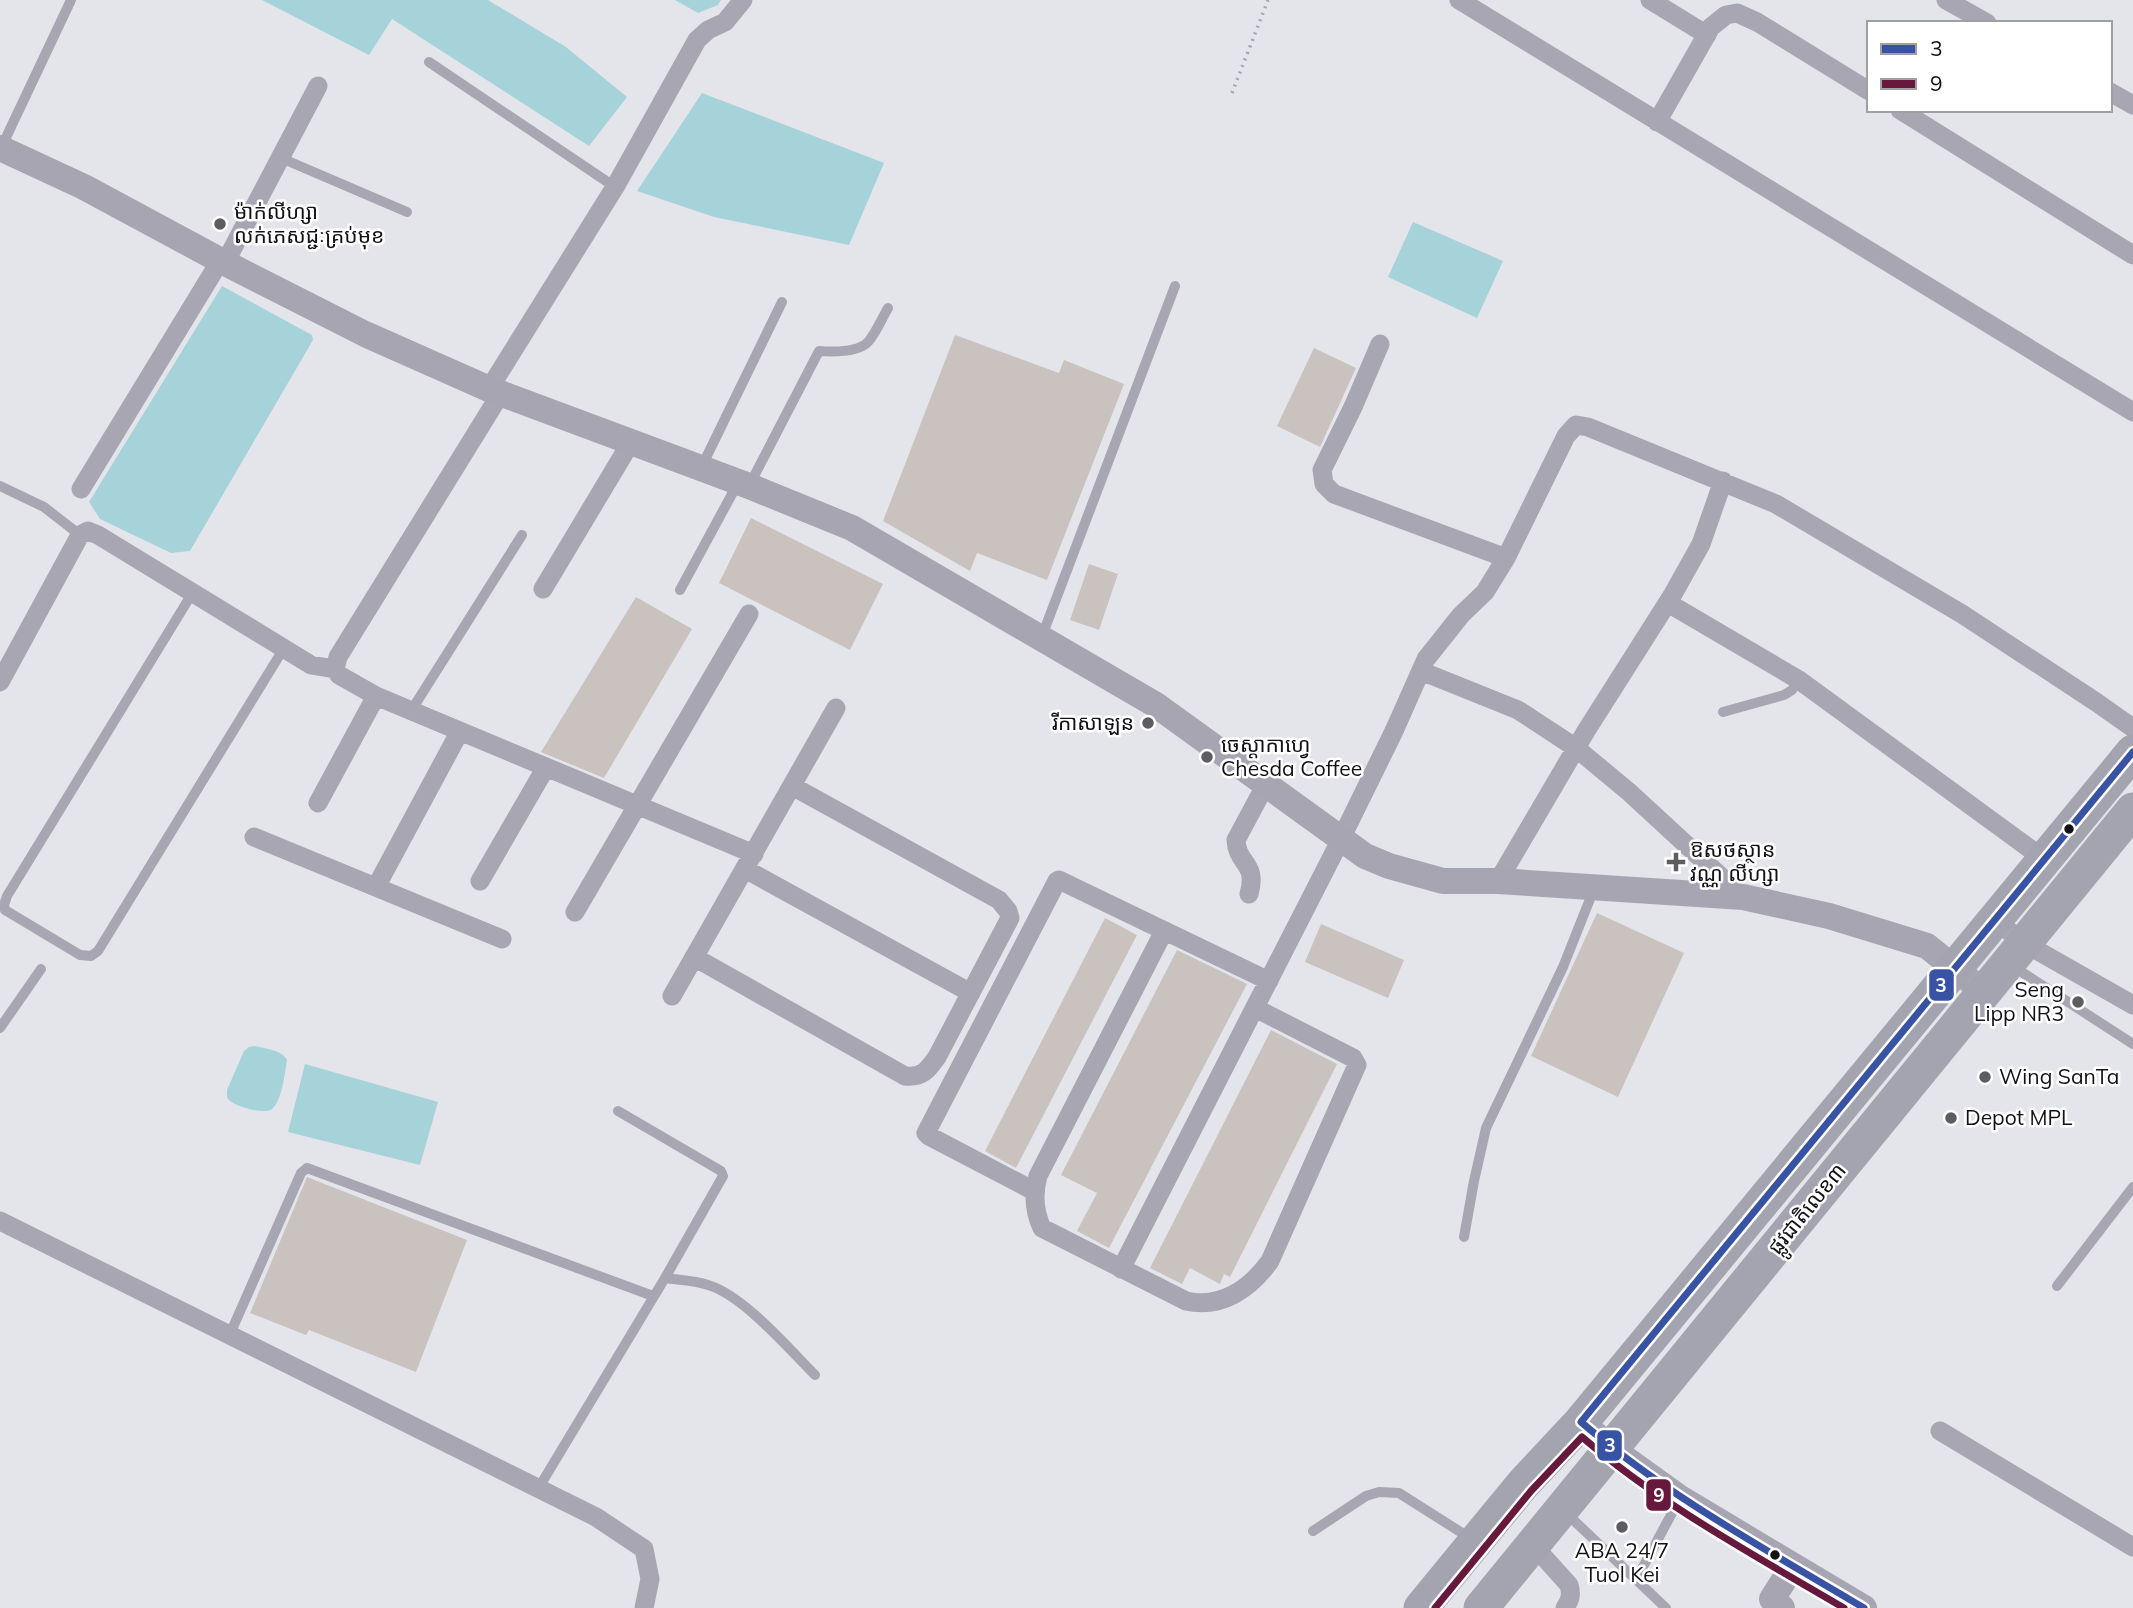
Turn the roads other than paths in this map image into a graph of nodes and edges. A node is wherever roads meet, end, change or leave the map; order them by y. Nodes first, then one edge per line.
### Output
1 (71, 0) edge
2 (743, 0) edge
3 (1459, 0) edge
4 (1650, 0) edge
5 (1946, 0) edge
6 (1983, 21) edge
7 (1707, 35) junction
8 (429, 62) dead end
9 (318, 86) dead end
10 (1867, 90) edge
11 (2112, 93) edge
12 (2133, 105) edge
13 (1903, 112) edge
14 (1657, 122) junction
15 (1, 148) edge
16 (281, 158) junction
17 (615, 187) junction
18 (407, 212) dead end
19 (2133, 254) edge
20 (222, 262) junction
21 (1175, 286) dead end
22 (782, 302) dead end
23 (888, 308) dead end
24 (1380, 344) dead end
25 (495, 391) junction
26 (2133, 412) edge
27 (631, 442) junction
28 (700, 468) junction
29 (1723, 481) junction
30 (744, 484) junction
31 (0, 486) edge
32 (81, 489) dead end
33 (80, 535) junction
34 (522, 535) dead end
35 (1506, 558) junction
36 (543, 589) dead end
37 (680, 590) dead end
38 (193, 592) junction
39 (1668, 603) junction
40 (749, 614) dead end
41 (1041, 639) junction
42 (284, 648) junction
43 (335, 669) junction
44 (1421, 671) junction
45 (0, 680) edge
46 (1799, 680) junction
47 (376, 696) junction
48 (836, 708) dead end
49 (411, 711) junction
50 (1723, 712) dead end
51 (2133, 729) edge
52 (460, 731) junction
53 (1577, 748) junction
54 (2133, 752) edge
55 (546, 767) junction
56 (1266, 784) junction
57 (792, 786) junction
58 (318, 803) dead end
59 (637, 805) junction
60 (2133, 810) edge
61 (254, 837) dead end
62 (1341, 839) junction
63 (2044, 859) junction
64 (750, 861) junction
65 (480, 881) dead end
66 (1498, 881) junction
67 (376, 887) junction
68 (1594, 888) junction
69 (1249, 894) dead end
70 (1743, 897) junction
71 (575, 912) dead end
72 (1995, 920) junction
73 (1164, 931) junction
74 (502, 939) dead end
75 (2016, 953) junction
76 (694, 957) junction
77 (41, 969) dead end
78 (1955, 969) junction
79 (1269, 981) junction
80 (1984, 992) junction
81 (971, 993) junction
82 (672, 996) dead end
83 (2133, 1005) edge
84 (1255, 1008) junction
85 (0, 1028) edge
86 (2133, 1044) edge
87 (618, 1111) dead end
88 (2133, 1187) edge
89 (1034, 1191) junction
90 (0, 1221) edge
91 (1464, 1237) dead end
92 (1121, 1269) junction
93 (665, 1278) junction
94 (2057, 1286) dead end
95 (653, 1296) junction
96 (230, 1334) junction
97 (815, 1376) dead end
98 (1581, 1422) junction
99 (1941, 1431) dead end
100 (1612, 1449) junction
101 (537, 1489) junction
102 (1680, 1498) junction
103 (1562, 1510) junction
104 (1312, 1531) dead end
105 (1476, 1541) junction
106 (1533, 1545) junction
107 (2133, 1547) edge
108 (1793, 1566) junction
109 (1636, 1580) junction
110 (1773, 1605) edge
111 (644, 1608) edge
112 (1421, 1608) edge
113 (1481, 1608) edge
114 (1565, 1608) edge
115 (1666, 1608) edge
116 (1864, 1608) edge

1 - 15 lane
2 - 17 street
3 - 14 street
4 - 7 street
5 - 6 street
7 - 10 street
7 - 14 street
8 - 17 lane
9 - 16 street
11 - 12 street
13 - 19 street
14 - 26 street
15 - 20 street
16 - 18 lane
16 - 20 street
17 - 25 street
20 - 25 street
20 - 32 street
21 - 41 lane
22 - 28 lane
23 - 30 lane
24 - 35 street
25 - 27 street
25 - 43 street
27 - 28 street
27 - 36 street
28 - 30 street
29 - 35 street
29 - 39 street
29 - 51 street
30 - 37 lane
30 - 41 street
31 - 33 lane
33 - 38 street
33 - 45 street
34 - 49 lane
35 - 44 street
38 - 42 street
38 - 42 lane
39 - 46 street
39 - 53 street
40 - 59 street
41 - 56 street
42 - 43 street
43 - 47 street
44 - 53 street
44 - 62 street
46 - 50 lane
46 - 63 street
47 - 49 street
47 - 58 street
48 - 57 street
49 - 52 street
52 - 55 street
52 - 67 street
53 - 66 street
53 - 70 street
54 - 63 highway, ផ្លូវជាតិលេខ៣
55 - 59 street
55 - 65 street
56 - 62 street
56 - 69 street
57 - 64 street
57 - 81 street
59 - 64 street
59 - 71 street
60 - 75 highway, ផ្លូវជាតិលេខ៣
61 - 67 street
62 - 66 street
62 - 79 street
63 - 72 highway, ផ្លូវជាតិលេខ៣
64 - 76 street
64 - 81 street
66 - 68 street
67 - 74 street
68 - 70 street
68 - 91 lane
70 - 78 street
72 - 75 street
72 - 78 highway, ផ្លូវជាតិលេខ៣
73 - 79 street
73 - 89 street
73 - 89 street
75 - 80 highway, ផ្លូវជាតិលេខ៣
75 - 83 street
75 - 86 lane
76 - 81 street
76 - 82 street
77 - 85 lane
78 - 80 street
78 - 98 highway, ផ្លូវជាតិលេខ៣
79 - 84 street
80 - 100 highway, ផ្លូវជាតិលេខ៣
84 - 92 street
84 - 92 street
87 - 93 lane
88 - 94 lane
89 - 92 street
90 - 96 street
93 - 95 lane
93 - 97 lane
95 - 96 lane
95 - 101 lane
96 - 101 street
98 - 100 street
98 - 105 highway, ផ្លូវជាតិលេខ៣
99 - 107 street
100 - 102 street
100 - 103 highway, ផ្លូវជាតិលេខ៣
101 - 111 street
102 - 108 street
102 - 109 lane
103 - 106 highway, ផ្លូវជាតិលេខ៣
103 - 109 lane
104 - 105 lane
105 - 112 highway, ផ្លូវជាតិលេខ៣
106 - 113 highway, ផ្លូវជាតិលេខ៣
106 - 114 street
108 - 110 street
108 - 116 street
109 - 115 lane

